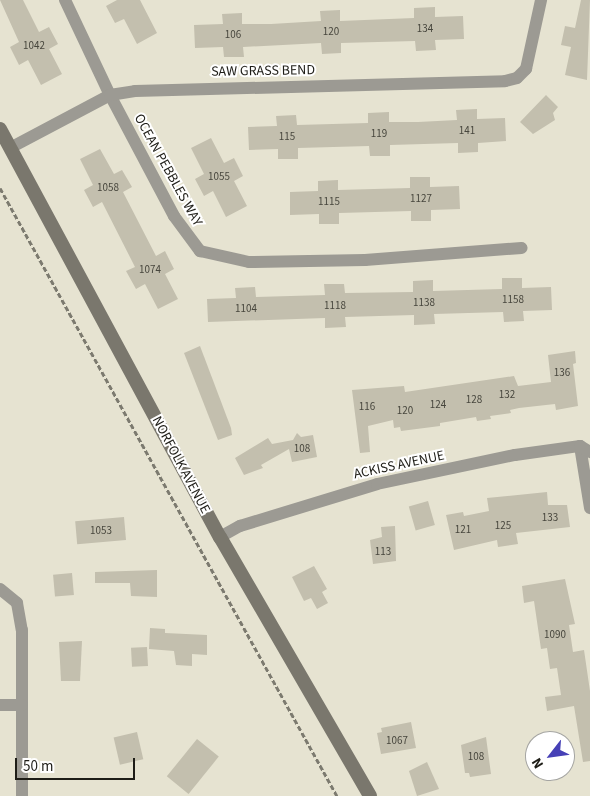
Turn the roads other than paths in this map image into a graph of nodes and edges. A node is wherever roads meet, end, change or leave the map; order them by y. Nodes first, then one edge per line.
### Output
1 (64, 0) edge
2 (541, 0) edge
3 (110, 95) junction
4 (0, 129) edge
5 (10, 148) junction
6 (522, 248) dead end
7 (585, 449) edge
8 (590, 508) edge
9 (220, 537) junction
10 (0, 589) edge
11 (0, 705) edge
12 (22, 705) junction
13 (22, 796) edge
14 (370, 796) edge

1 - 3 street, OCEAN PEBBLES WAY
2 - 3 street, SAW GRASS BEND
3 - 5 street, SAW GRASS BEND
3 - 6 street, OCEAN PEBBLES WAY
4 - 5 main road, NORFOLK AVENUE
5 - 9 main road, NORFOLK AVENUE
7 - 8 street
7 - 9 street, ACKISS AVENUE
9 - 14 main road, NORFOLK AVENUE
10 - 12 street
11 - 12 street
12 - 13 street

